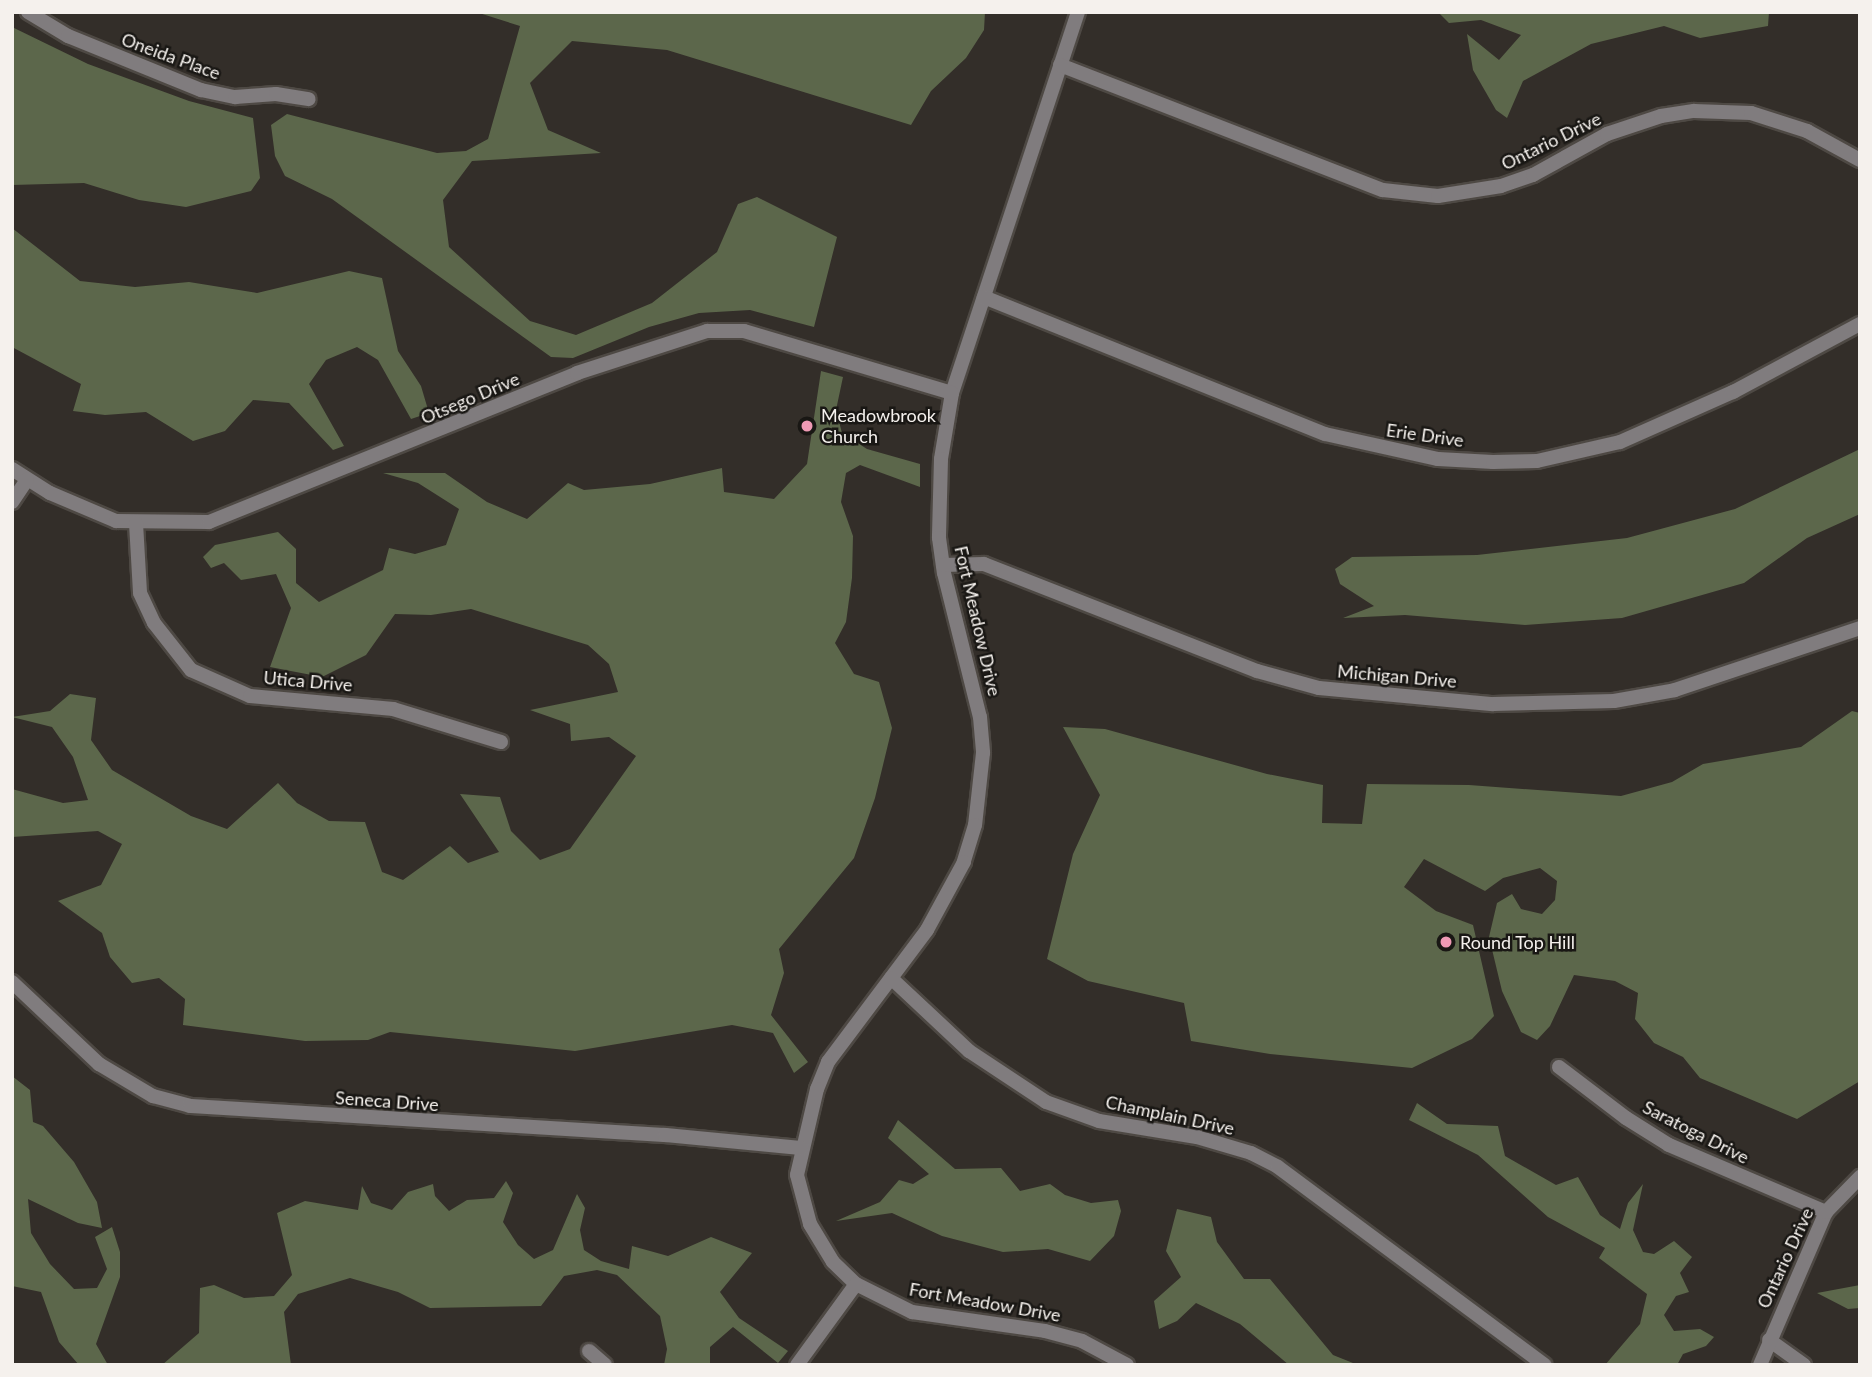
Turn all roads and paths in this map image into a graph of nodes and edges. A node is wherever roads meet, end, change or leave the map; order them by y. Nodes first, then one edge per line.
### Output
1 (28, 12) edge
2 (1078, 12) edge
3 (1060, 65) junction
4 (309, 99) dead end
5 (1859, 158) edge
6 (984, 298) junction
7 (1860, 324) edge
8 (952, 393) junction
9 (12, 469) edge
10 (27, 480) junction
11 (12, 502) edge
12 (136, 523) junction
13 (943, 565) junction
14 (1860, 628) edge
15 (501, 742) dead end
16 (891, 978) junction
17 (12, 982) edge
18 (1559, 1066) dead end
19 (801, 1148) junction
20 (1860, 1177) edge
21 (1826, 1212) junction
22 (856, 1284) junction
23 (1769, 1340) junction
24 (589, 1351) dead end
25 (605, 1365) edge
26 (797, 1365) edge
27 (1127, 1365) edge
28 (1545, 1365) edge
29 (1760, 1365) edge
30 (1804, 1365) edge

1 - 4 street, Oneida Place
2 - 3 street, Fort Meadow Drive
3 - 5 street, Ontario Drive
3 - 6 street, Fort Meadow Drive
6 - 7 street, Erie Drive
6 - 8 street, Fort Meadow Drive
8 - 12 street, Otsego Drive
8 - 13 street, Fort Meadow Drive
9 - 10 street, Otsego Drive
10 - 11 street
10 - 12 street, Otsego Drive
12 - 15 street, Utica Drive
13 - 14 street, Michigan Drive
13 - 16 street, Fort Meadow Drive
16 - 19 street, Fort Meadow Drive
16 - 28 street, Champlain Drive
17 - 19 street, Seneca Drive
18 - 21 street, Saratoga Drive
19 - 22 street, Fort Meadow Drive
20 - 21 street, Ontario Drive
21 - 23 street, Ontario Drive
22 - 26 street
22 - 27 street, Fort Meadow Drive
23 - 29 street, Ontario Drive
23 - 30 street
24 - 25 street

